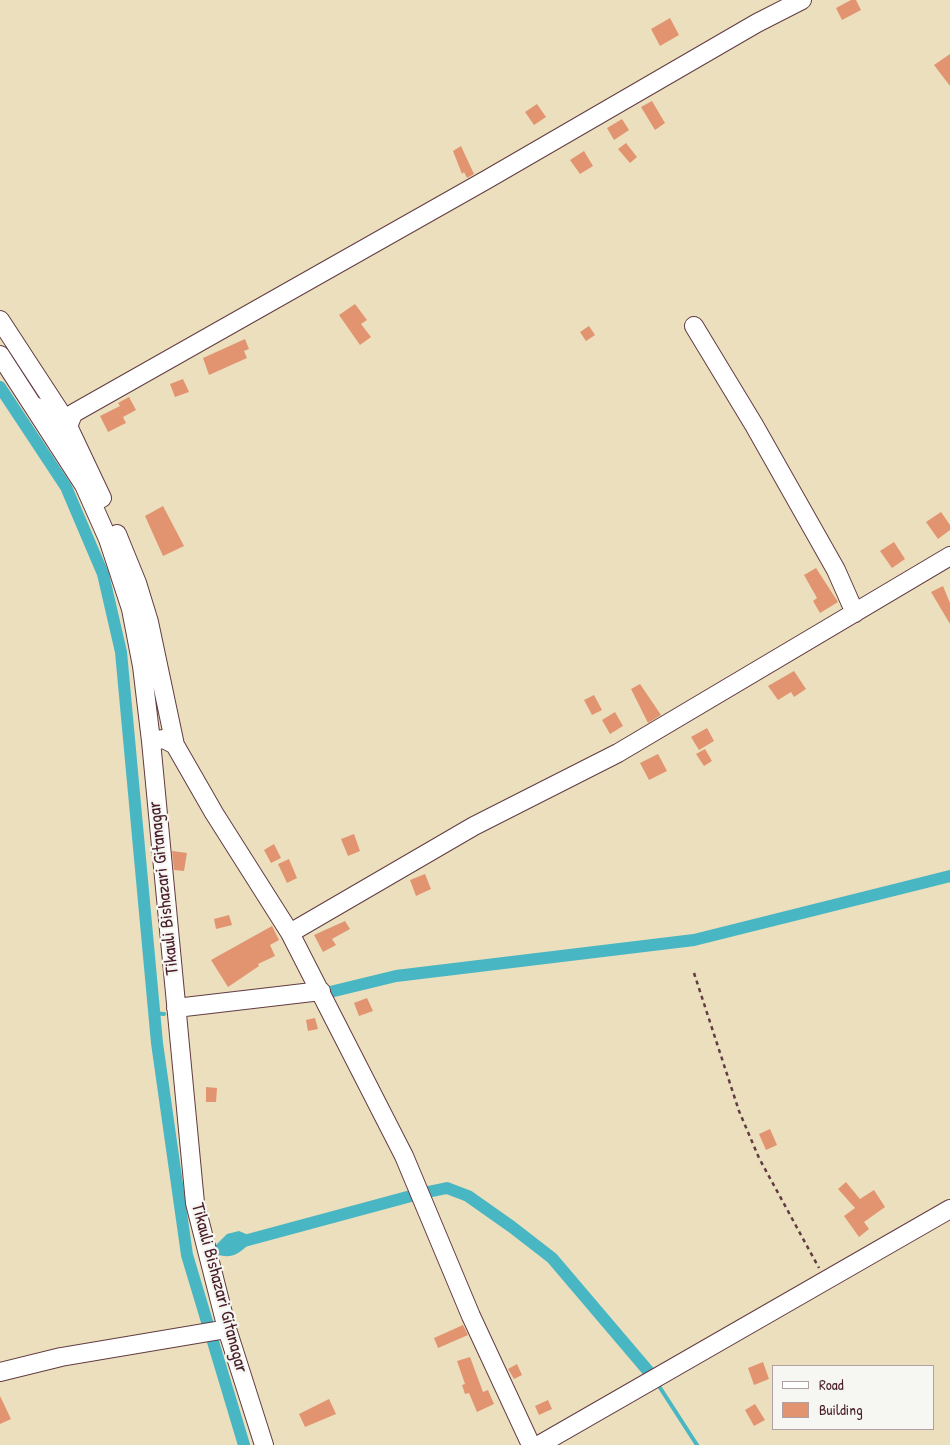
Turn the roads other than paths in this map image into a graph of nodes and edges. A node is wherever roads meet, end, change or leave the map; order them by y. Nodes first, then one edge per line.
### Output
1 (802, 0) edge
2 (0, 320) edge
3 (694, 326) dead end
4 (0, 355) edge
5 (33, 405) junction
6 (68, 424) junction
7 (61, 447) junction
8 (950, 556) edge
9 (855, 613) junction
10 (167, 713) junction
11 (151, 741) junction
12 (175, 745) junction
13 (290, 933) junction
14 (320, 990) junction
15 (176, 1008) junction
16 (950, 1209) edge
17 (221, 1331) junction
18 (0, 1372) edge
19 (264, 1445) edge
20 (536, 1445) edge

1 - 6 street
2 - 6 street
3 - 9 street
4 - 5 street, Tikauli Bishazari Gitanagar
5 - 6 street
5 - 7 street, Tikauli Bishazari Gitanagar
6 - 7 street
6 - 10 street
7 - 11 street, Tikauli Bishazari Gitanagar
8 - 9 street
9 - 13 street
10 - 11 street
10 - 12 street
11 - 12 street
11 - 15 street, Tikauli Bishazari Gitanagar
12 - 13 street
13 - 14 street
14 - 15 street
14 - 20 street
15 - 17 street, Tikauli Bishazari Gitanagar
16 - 20 street
17 - 18 street
17 - 19 street, Tikauli Bishazari Gitanagar

